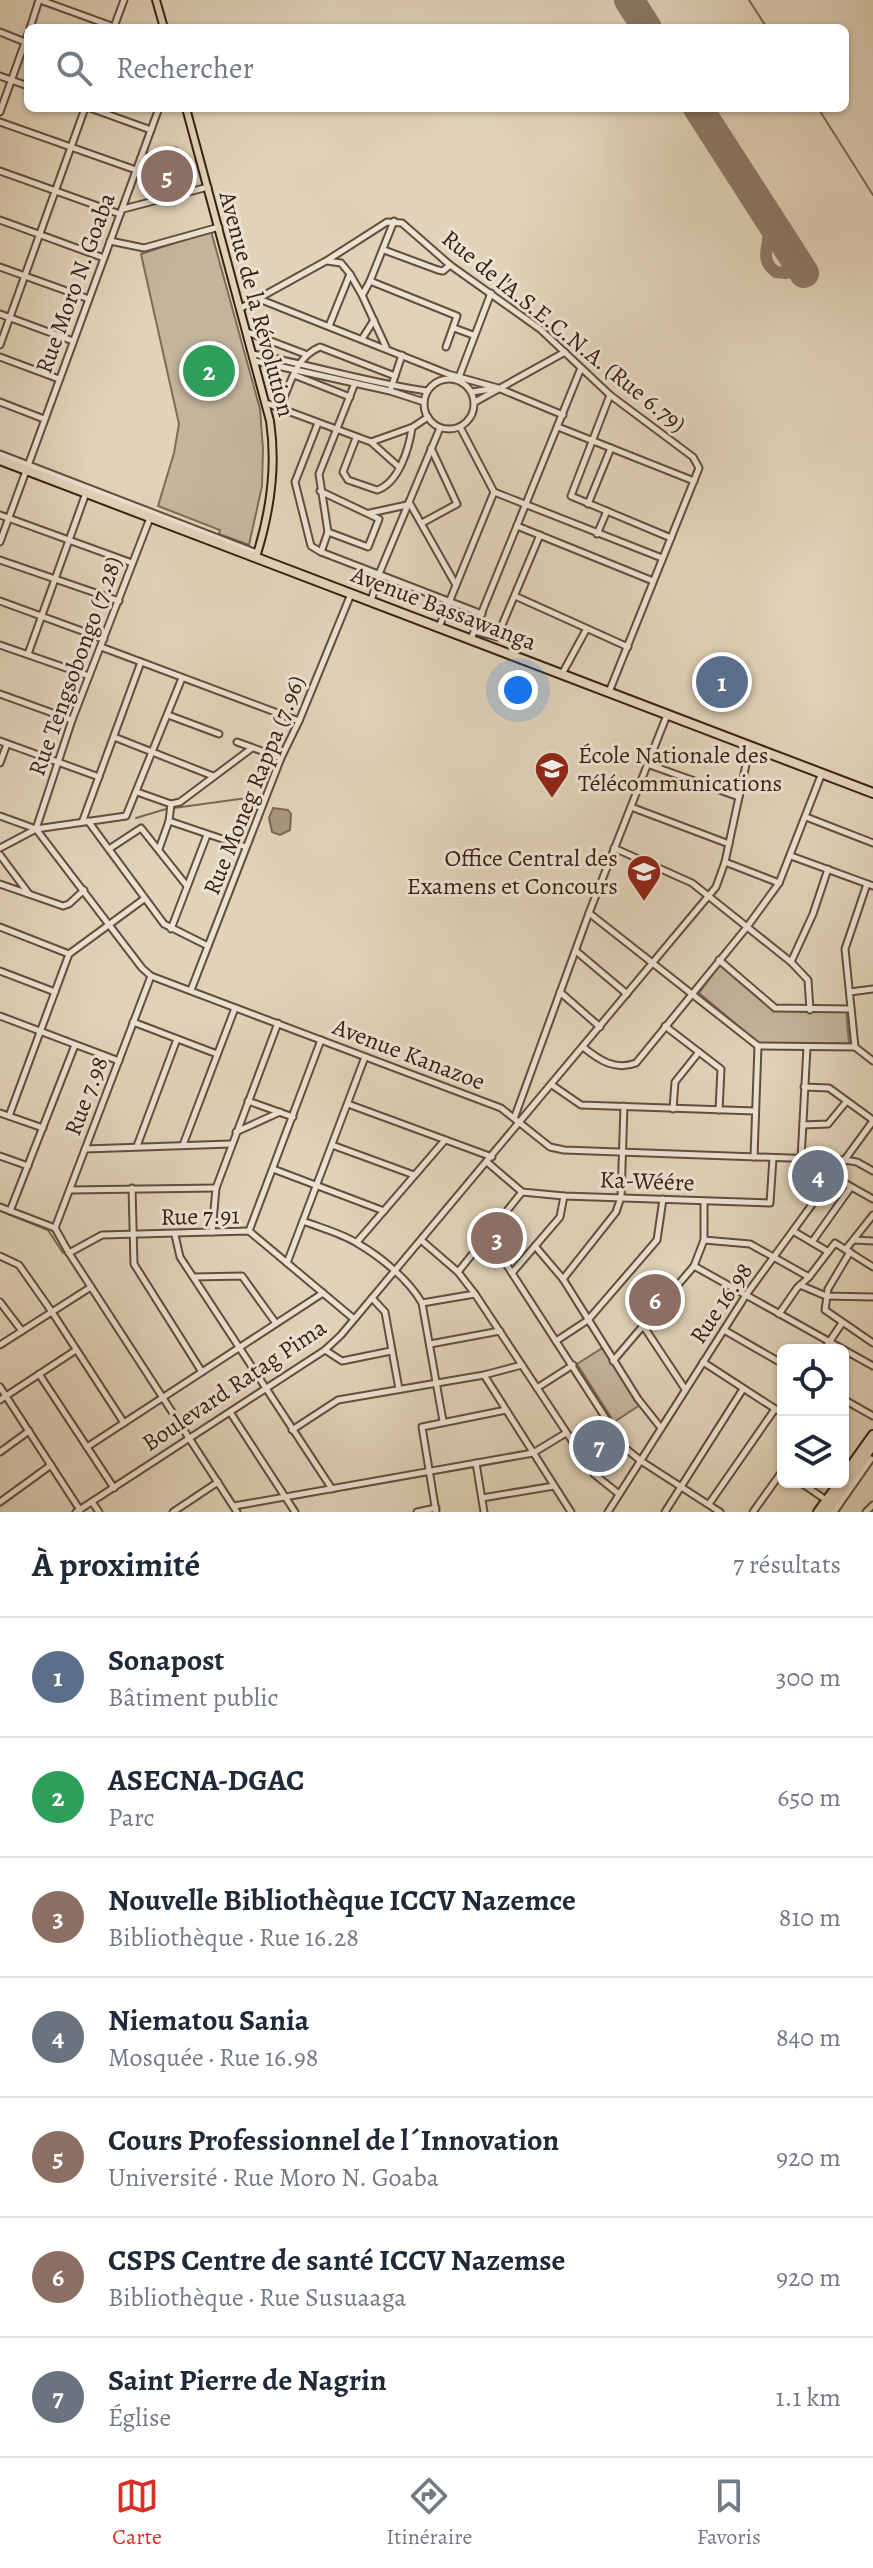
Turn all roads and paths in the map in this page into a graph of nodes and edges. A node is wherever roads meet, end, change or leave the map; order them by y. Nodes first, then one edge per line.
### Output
1 (40, 0) edge
2 (124, 0) edge
3 (156, 0) edge
4 (31, 24) edge
5 (104, 24) edge
6 (116, 24) edge
7 (163, 24) edge
8 (0, 32) edge
9 (24, 41) edge
10 (24, 50) edge
11 (0, 76) edge
12 (12, 80) junction
13 (24, 84) edge
14 (0, 112) edge
15 (86, 112) edge
16 (99, 112) edge
17 (158, 112) edge
18 (187, 112) edge
19 (0, 122) edge
20 (151, 130) junction
21 (71, 147) junction
22 (175, 151) dead end
23 (140, 158) junction
24 (136, 170) junction
25 (0, 171) edge
26 (208, 187) junction
27 (55, 191) junction
28 (121, 212) junction
29 (0, 220) edge
30 (394, 221) junction
31 (219, 227) junction
32 (40, 235) junction
33 (110, 241) junction
34 (384, 250) junction
35 (104, 258) junction
36 (326, 261) junction
37 (450, 265) junction
38 (0, 267) edge
39 (350, 274) junction
40 (25, 276) junction
41 (370, 281) junction
42 (491, 293) junction
43 (362, 295) junction
44 (89, 299) junction
45 (258, 299) junction
46 (241, 308) junction
47 (0, 314) edge
48 (10, 318) junction
49 (374, 320) junction
50 (329, 326) junction
51 (454, 328) junction
52 (247, 332) junction
53 (473, 335) junction
54 (362, 339) junction
55 (73, 341) junction
56 (0, 345) edge
57 (446, 347) dead end
58 (387, 348) junction
59 (565, 352) junction
60 (305, 354) junction
61 (402, 355) junction
62 (0, 357) edge
63 (254, 357) junction
64 (581, 368) junction
65 (297, 369) junction
66 (395, 376) junction
67 (459, 377) junction
68 (59, 379) junction
69 (353, 380) junction
70 (497, 388) junction
71 (390, 389) junction
72 (427, 391) junction
73 (472, 392) junction
74 (610, 395) junction
75 (350, 397) junction
76 (0, 402) edge
77 (424, 402) junction
78 (475, 402) junction
79 (266, 403) junction
80 (280, 408) junction
81 (563, 415) junction
82 (428, 417) junction
83 (44, 419) junction
84 (318, 423) junction
85 (413, 427) junction
86 (460, 427) junction
87 (558, 427) junction
88 (440, 428) junction
89 (336, 430) junction
90 (356, 438) junction
91 (593, 440) junction
92 (371, 442) junction
93 (431, 448) junction
94 (611, 448) junction
95 (0, 454) edge
96 (0, 460) edge
97 (26, 467) junction
98 (399, 467) junction
99 (694, 481) junction
100 (320, 491) junction
101 (494, 492) junction
102 (86, 493) junction
103 (408, 503) junction
104 (588, 504) junction
105 (526, 505) junction
106 (607, 511) junction
107 (369, 513) junction
108 (0, 515) edge
109 (150, 517) junction
110 (8, 518) junction
111 (422, 523) junction
112 (517, 526) junction
113 (328, 532) junction
114 (597, 534) junction
115 (540, 535) junction
116 (671, 538) junction
117 (70, 540) junction
118 (0, 542) edge
119 (321, 552) junction
120 (257, 555) junction
121 (662, 558) junction
122 (0, 560) edge
123 (132, 563) junction
124 (379, 574) junction
125 (57, 579) junction
126 (653, 581) junction
127 (457, 586) junction
128 (351, 594) junction
129 (515, 596) junction
130 (0, 601) edge
131 (119, 601) junction
132 (371, 601) junction
133 (451, 603) junction
134 (482, 614) junction
135 (43, 616) junction
136 (439, 627) junction
137 (587, 629) junction
138 (473, 635) junction
139 (104, 639) junction
140 (0, 645) edge
141 (101, 647) junction
142 (628, 647) junction
143 (28, 654) junction
144 (141, 662) junction
145 (562, 674) junction
146 (89, 676) junction
147 (182, 678) junction
148 (609, 692) junction
149 (0, 694) edge
150 (667, 714) junction
151 (168, 715) junction
152 (72, 720) junction
153 (299, 721) junction
154 (219, 734) dead end
155 (114, 737) junction
156 (0, 741) edge
157 (237, 742) dead end
158 (7, 744) junction
159 (750, 746) junction
160 (252, 748) junction
161 (153, 753) junction
162 (281, 758) junction
163 (57, 762) junction
164 (0, 763) edge
165 (647, 764) junction
166 (822, 773) junction
167 (213, 776) junction
168 (99, 777) junction
169 (137, 792) junction
170 (873, 793) edge
171 (739, 797) junction
172 (171, 804) junction
173 (631, 807) junction
174 (0, 816) edge
175 (806, 817) junction
176 (85, 821) junction
177 (169, 821) junction
178 (36, 829) junction
179 (207, 835) junction
180 (873, 843) edge
181 (729, 844) junction
182 (246, 847) junction
183 (0, 848) edge
184 (614, 848) junction
185 (109, 849) junction
186 (159, 850) junction
187 (0, 855) edge
188 (791, 856) junction
189 (725, 862) junction
190 (828, 869) junction
191 (779, 883) junction
192 (0, 884) edge
193 (870, 885) edge
194 (187, 886) junction
195 (84, 890) junction
196 (29, 895) junction
197 (708, 896) junction
198 (144, 899) junction
199 (589, 913) junction
200 (110, 923) junction
201 (0, 927) edge
202 (747, 927) junction
203 (171, 929) junction
204 (208, 946) junction
205 (576, 951) junction
206 (69, 954) junction
207 (719, 960) junction
208 (791, 962) junction
209 (654, 963) junction
210 (0, 971) edge
211 (151, 976) junction
212 (873, 989) edge
213 (191, 990) junction
214 (55, 992) junction
215 (560, 992) junction
216 (850, 992) junction
217 (691, 993) junction
218 (627, 994) junction
219 (235, 1008) junction
220 (851, 1009) junction
221 (810, 1010) junction
222 (0, 1016) edge
223 (133, 1022) junction
224 (278, 1023) junction
225 (665, 1026) junction
226 (600, 1027) junction
227 (41, 1031) junction
228 (177, 1039) junction
229 (321, 1040) junction
230 (75, 1045) junction
231 (758, 1046) junction
232 (583, 1047) junction
233 (807, 1047) junction
234 (855, 1047) junction
235 (699, 1052) junction
236 (217, 1054) junction
237 (365, 1057) junction
238 (119, 1061) junction
239 (873, 1061) edge
240 (552, 1085) junction
241 (804, 1087) junction
242 (248, 1101) junction
243 (846, 1102) junction
244 (348, 1104) junction
245 (624, 1106) junction
246 (673, 1109) junction
247 (719, 1110) junction
248 (755, 1111) junction
249 (280, 1112) junction
250 (0, 1113) edge
251 (9, 1116) junction
252 (515, 1116) junction
253 (293, 1117) junction
254 (873, 1121) edge
255 (521, 1123) junction
256 (803, 1125) junction
257 (43, 1128) junction
258 (235, 1133) junction
259 (445, 1140) junction
260 (231, 1144) junction
261 (183, 1145) junction
262 (332, 1145) junction
263 (137, 1146) junction
264 (85, 1149) junction
265 (622, 1152) junction
266 (0, 1156) edge
267 (754, 1157) junction
268 (773, 1158) junction
269 (801, 1159) junction
270 (490, 1160) junction
271 (844, 1160) junction
272 (28, 1166) junction
273 (273, 1169) junction
274 (873, 1171) edge
275 (414, 1175) junction
276 (832, 1176) junction
277 (317, 1186) junction
278 (851, 1187) junction
279 (132, 1188) junction
280 (216, 1188) junction
281 (70, 1190) junction
282 (522, 1192) junction
283 (564, 1196) junction
284 (621, 1197) junction
285 (663, 1199) junction
286 (873, 1199) edge
287 (704, 1202) junction
288 (0, 1207) edge
289 (10, 1211) junction
290 (384, 1211) junction
291 (873, 1215) edge
292 (303, 1221) junction
293 (55, 1228) junction
294 (249, 1231) junction
295 (793, 1231) junction
296 (212, 1232) junction
297 (132, 1235) junction
298 (175, 1235) junction
299 (488, 1236) junction
300 (421, 1240) junction
301 (704, 1240) junction
302 (854, 1240) junction
303 (873, 1241) edge
304 (356, 1242) junction
305 (812, 1242) junction
306 (535, 1246) junction
307 (827, 1251) junction
308 (848, 1251) junction
309 (69, 1253) junction
310 (0, 1256) edge
311 (774, 1257) junction
312 (287, 1263) junction
313 (694, 1266) junction
314 (873, 1267) edge
315 (395, 1271) junction
316 (458, 1272) junction
317 (512, 1273) junction
318 (193, 1277) junction
319 (809, 1277) junction
320 (563, 1279) junction
321 (800, 1285) junction
322 (91, 1287) junction
323 (323, 1293) junction
324 (475, 1294) junction
325 (746, 1295) junction
326 (826, 1296) junction
327 (873, 1297) edge
328 (372, 1298) junction
329 (0, 1302) edge
330 (422, 1303) junction
331 (52, 1312) junction
332 (779, 1314) junction
333 (354, 1319) junction
334 (588, 1320) junction
335 (275, 1322) junction
336 (842, 1323) junction
337 (644, 1327) junction
338 (724, 1330) junction
339 (22, 1331) junction
340 (500, 1331) junction
341 (556, 1341) junction
342 (830, 1342) junction
343 (873, 1343) edge
344 (430, 1344) junction
345 (0, 1345) edge
346 (239, 1347) junction
347 (76, 1350) junction
348 (325, 1350) junction
349 (391, 1351) junction
350 (613, 1361) junction
351 (777, 1361) edge
352 (703, 1362) junction
353 (522, 1365) junction
354 (573, 1365) junction
355 (873, 1366) edge
356 (202, 1372) junction
357 (39, 1374) junction
358 (484, 1375) junction
359 (437, 1382) junction
360 (0, 1387) edge
361 (537, 1388) junction
362 (264, 1389) junction
363 (399, 1389) junction
364 (685, 1389) junction
365 (743, 1389) junction
366 (163, 1397) junction
367 (3, 1398) edge
368 (849, 1402) edge
369 (775, 1409) joint
370 (506, 1410) junction
371 (230, 1412) junction
372 (873, 1416) edge
373 (443, 1421) junction
374 (124, 1423) junction
375 (661, 1428) junction
376 (292, 1430) junction
377 (29, 1431) junction
378 (566, 1433) junction
379 (873, 1435) edge
380 (189, 1437) junction
381 (873, 1445) edge
382 (87, 1447) junction
383 (0, 1452) edge
384 (533, 1453) junction
385 (870, 1458) edge
386 (641, 1461) junction
387 (476, 1463) junction
388 (51, 1465) junction
389 (849, 1469) edge
390 (429, 1471) junction
391 (777, 1478) edge
392 (218, 1482) junction
393 (554, 1486) junction
394 (682, 1487) junction
395 (114, 1488) junction
396 (808, 1488) edge
397 (835, 1488) edge
398 (332, 1489) junction
399 (619, 1494) junction
400 (285, 1497) junction
401 (482, 1498) junction
402 (826, 1501) junction
403 (0, 1502) edge
404 (92, 1502) junction
405 (709, 1504) junction
406 (873, 1505) edge
407 (236, 1509) edge
408 (436, 1510) edge
409 (78, 1511) edge
410 (178, 1511) edge
411 (99, 1512) edge
412 (295, 1512) edge
413 (417, 1512) edge
414 (484, 1512) edge
415 (571, 1512) edge
416 (608, 1512) edge
417 (665, 1512) edge
418 (720, 1512) edge
419 (753, 1512) edge
420 (818, 1512) edge
421 (827, 1512) edge
422 (834, 1512) edge
423 (866, 1512) edge

1 - 4 street
1 - 5 street
2 - 6 street
3 - 7 main road
8 - 9 street
10 - 12 street
11 - 12 street
12 - 13 street
12 - 14 street
15 - 21 street
16 - 20 street
17 - 20 street, Rue Moro N. Goaba
18 - 26 main road, Avenue de la Révolution
19 - 21 street
20 - 23 street, Rue Moro N. Goaba
21 - 24 street
21 - 27 street
22 - 23 street
23 - 24 street, Rue Moro N. Goaba
24 - 28 street, Rue Moro N. Goaba
25 - 27 street
26 - 28 street
26 - 31 main road, Avenue de la Révolution
27 - 28 street
27 - 32 street
28 - 33 street, Rue Moro N. Goaba
29 - 32 street
30 - 34 street
30 - 36 street
30 - 37 street, Rue de l'A.S.E.C.N.A. (Rue 6.79)
31 - 33 street
31 - 46 main road, Avenue de la Révolution
32 - 35 street
32 - 40 street
33 - 35 street, Rue Moro N. Goaba
34 - 37 street
34 - 41 street
35 - 44 street, Rue Moro N. Goaba
36 - 39 street
36 - 45 street
37 - 42 street, Rue de l'A.S.E.C.N.A. (Rue 6.79)
38 - 40 street
39 - 43 street
39 - 50 street
40 - 44 street
40 - 48 street
41 - 43 street
41 - 51 street
42 - 53 street
42 - 59 street, Rue de l'A.S.E.C.N.A. (Rue 6.79)
43 - 49 street
44 - 55 street, Rue Moro N. Goaba
45 - 46 street
45 - 50 street
46 - 52 main road, Avenue de la Révolution
47 - 48 street
48 - 55 street
48 - 56 street
49 - 54 street
49 - 58 street
50 - 54 street
51 - 53 street
51 - 57 street
52 - 60 street
52 - 63 main road, Avenue de la Révolution
53 - 67 street
54 - 58 street
55 - 68 street, Rue Moro N. Goaba
58 - 61 street
59 - 64 street, Rue de l'A.S.E.C.N.A. (Rue 6.79)
59 - 70 street
60 - 65 street
60 - 66 street
61 - 66 street
61 - 67 street
62 - 68 street
63 - 65 street
63 - 79 main road, Avenue de la Révolution
64 - 74 street, Rue de l'A.S.E.C.N.A. (Rue 6.79)
64 - 81 street
65 - 69 street
65 - 75 street
65 - 80 street
66 - 71 street
67 - 70 street
68 - 83 street, Rue Moro N. Goaba
69 - 71 street
69 - 75 street
70 - 73 street
70 - 78 street
70 - 81 street
71 - 72 street
71 - 77 street
72 - 73 street
72 - 77 street
73 - 78 street
74 - 91 street
74 - 99 street, Rue de l'A.S.E.C.N.A. (Rue 6.79)
75 - 89 street
76 - 83 street
77 - 82 street
78 - 86 street
79 - 80 street
79 - 120 main road, Avenue de la Révolution
80 - 84 street
81 - 87 street
82 - 85 street
82 - 88 street
83 - 97 street, Rue Moro N. Goaba
84 - 89 street
84 - 119 street
85 - 92 street
85 - 98 street
86 - 88 street
86 - 101 street
87 - 91 street
87 - 105 street
88 - 93 street
89 - 90 street
89 - 100 street
90 - 92 street
90 - 98 street
91 - 94 street
91 - 104 street
92 - 98 street
93 - 103 street
93 - 111 street
94 - 99 street
94 - 104 street
95 - 97 street
96 - 97 highway, Avenue Bassawanga
97 - 102 highway, Avenue Bassawanga
97 - 110 street, Rue Moro N. Goaba
97 - 120 street
99 - 116 street
100 - 107 street
100 - 113 street
101 - 105 street
101 - 127 street
102 - 109 highway, Avenue Bassawanga
102 - 117 street
103 - 107 street
103 - 111 street
103 - 124 street
104 - 106 street
105 - 112 street
105 - 114 street
106 - 114 street
106 - 116 street
107 - 113 street
108 - 110 street
109 - 120 highway, Avenue Bassawanga
109 - 123 street, Rue Tengsobongo (7.28)
110 - 117 street
110 - 118 street, Rue Moro N. Goaba
111 - 127 street
112 - 115 street
112 - 134 street
113 - 119 street
114 - 121 street
115 - 126 street
115 - 129 street
116 - 121 street
117 - 123 street
117 - 125 street
119 - 124 street
120 - 128 highway, Avenue Bassawanga
121 - 126 street
122 - 125 street
123 - 131 street, Rue Tengsobongo (7.28)
124 - 132 street
124 - 133 street
125 - 131 street
125 - 135 street
126 - 142 street
127 - 133 street
128 - 132 highway, Avenue Bassawanga
128 - 153 street, Rue Moneg Rappa (7.96)
129 - 137 street
129 - 138 street
130 - 135 street
131 - 139 street, Rue Tengsobongo (7.28)
132 - 136 highway, Avenue Bassawanga
133 - 134 street
133 - 136 street
134 - 138 street
135 - 139 street
135 - 143 street
136 - 138 highway, Avenue Bassawanga
137 - 142 street
137 - 145 street
138 - 145 highway, Avenue Bassawanga
139 - 141 street, Rue Tengsobongo (7.28)
140 - 143 street
141 - 144 street
141 - 146 street, Rue Tengsobongo (7.28)
142 - 148 street
143 - 146 street
144 - 147 street
144 - 155 street
145 - 148 highway, Avenue Bassawanga
146 - 152 street, Rue Tengsobongo (7.28)
147 - 151 street
147 - 153 street
148 - 150 highway, Avenue Bassawanga
149 - 152 street
150 - 159 highway, Avenue Bassawanga
150 - 165 street
151 - 154 street
151 - 161 street
152 - 163 street, Rue Tengsobongo (7.28)
153 - 162 street, Rue Moneg Rappa (7.96)
155 - 161 street
155 - 168 street
156 - 158 street
157 - 160 street
158 - 163 street
158 - 164 street
159 - 166 highway, Avenue Bassawanga
159 - 171 street, Boulevard Ratag Pima
160 - 162 street
160 - 167 street
161 - 167 street
161 - 169 street
162 - 182 street, Rue Moneg Rappa (7.96)
163 - 168 street
163 - 178 street, Rue Tengsobongo (7.28)
165 - 171 street
165 - 173 street
166 - 170 highway, Avenue Bassawanga
166 - 175 street
167 - 172 street
168 - 176 street
169 - 172 street
169 - 176 street
171 - 181 street, Boulevard Ratag Pima
172 - 177 street
173 - 181 street
173 - 184 street
174 - 178 street
175 - 180 street
175 - 188 street
176 - 178 street
176 - 185 street
177 - 179 street
177 - 186 street
178 - 183 street
178 - 195 street
179 - 182 street
179 - 194 street
181 - 189 street, Boulevard Ratag Pima
182 - 204 street, Rue Moneg Rappa (7.96)
184 - 197 street
184 - 199 street
185 - 186 street
185 - 198 street
186 - 194 street
187 - 196 street
188 - 190 street
188 - 191 street
189 - 191 street
189 - 197 street, Boulevard Ratag Pima
190 - 193 street
190 - 208 street
191 - 202 street
192 - 196 street
193 - 216 street
194 - 203 street
195 - 196 street
195 - 200 street
197 - 202 street
197 - 209 street, Boulevard Ratag Pima
198 - 200 street
198 - 203 street
199 - 205 street
199 - 209 street
200 - 206 street
200 - 211 street
201 - 206 street
202 - 207 street
202 - 208 street
203 - 204 street
204 - 213 street, Rue Moneg Rappa (7.96)
205 - 215 street
205 - 218 street
206 - 214 street
207 - 217 street
207 - 221 street
208 - 221 street
209 - 217 street
209 - 218 street, Boulevard Ratag Pima
210 - 214 street
211 - 213 street, Avenue Kanazoe
211 - 223 street, Rue 7.98
212 - 216 street
213 - 219 street, Avenue Kanazoe
214 - 227 street
215 - 226 street
215 - 252 street
216 - 220 street
217 - 225 street
217 - 231 street
218 - 226 street, Boulevard Ratag Pima
219 - 224 street, Avenue Kanazoe
219 - 236 street
220 - 221 street
220 - 234 street
222 - 227 street
223 - 228 street
223 - 238 street, Rue 7.98
224 - 229 street, Avenue Kanazoe
224 - 242 street
225 - 232 street
225 - 235 street
226 - 232 street, Boulevard Ratag Pima
227 - 230 street
227 - 251 street
228 - 236 street
228 - 263 street
229 - 237 street, Avenue Kanazoe
229 - 253 street
230 - 238 street
230 - 257 street
231 - 233 street
231 - 248 street
232 - 240 street, Boulevard Ratag Pima
233 - 234 street
233 - 241 street
234 - 239 street
235 - 246 street
235 - 247 street
236 - 261 street
237 - 244 street
237 - 252 street, Avenue Kanazoe
238 - 264 street, Rue 7.98
240 - 245 street
240 - 255 street, Boulevard Ratag Pima
241 - 243 street
241 - 256 street
242 - 249 street
242 - 258 street
243 - 254 street
243 - 256 street
244 - 259 street
244 - 262 street
245 - 246 street
245 - 265 street
246 - 247 street
247 - 248 street
248 - 267 street
249 - 253 street
249 - 258 street
250 - 251 street
251 - 257 street
252 - 255 street, Avenue Kanazoe
253 - 273 street
254 - 271 street, Rue 16.98
255 - 265 street, Avenue Kanazoe
255 - 270 street, Boulevard Ratag Pima
256 - 269 street
257 - 272 street
258 - 260 street
259 - 270 street
259 - 275 street
260 - 261 street
260 - 280 street
261 - 263 street
262 - 275 street
262 - 277 street
263 - 264 street
264 - 281 street, Rue 7.98
265 - 267 street, Avenue Kanazoe
265 - 284 street
266 - 272 street
267 - 268 street, Avenue Kanazoe
268 - 269 street, Avenue Kanazoe
268 - 287 street, Ka-Wéére
269 - 271 street, Avenue Kanazoe
270 - 282 street
270 - 300 street, Boulevard Ratag Pima
271 - 274 street, Avenue Kanazoe
271 - 276 street, Rue 16.98
272 - 289 street
273 - 277 street
273 - 294 street
275 - 290 street
276 - 278 street
276 - 295 street, Rue 16.98
277 - 290 street
277 - 292 street
278 - 286 street
278 - 305 street
279 - 280 street
279 - 281 street
279 - 297 street
280 - 296 street
281 - 293 street, Rue 7.98
282 - 283 street, Ka-Wéére
282 - 299 street
283 - 284 street, Ka-Wéére
283 - 306 street
284 - 285 street, Ka-Wéére
284 - 320 street
285 - 287 street, Ka-Wéére
285 - 334 street
287 - 301 street
288 - 289 street
289 - 293 street
290 - 304 street
291 - 302 street
292 - 304 street
292 - 312 street
293 - 309 street
294 - 296 street, Rue 7.91
294 - 312 street, Rue 7.91
295 - 305 street
295 - 311 street, Rue 16.98
296 - 298 street, Rue 7.91
297 - 298 street, Rue 7.91
297 - 309 street, Rue 7.91
297 - 356 street
298 - 318 street
299 - 316 street
299 - 317 street
300 - 315 street, Boulevard Ratag Pima
300 - 316 street
301 - 311 street
301 - 313 street
302 - 303 street
302 - 308 street
304 - 315 street
305 - 307 street
306 - 317 street
306 - 320 street
307 - 308 street
307 - 319 street
308 - 314 street
308 - 326 street
309 - 322 street
310 - 331 street
311 - 319 street
311 - 325 street, Rue 16.98
312 - 323 street, Rue 7.91
313 - 325 street
313 - 337 street
315 - 328 street, Boulevard Ratag Pima
315 - 330 street
316 - 324 street
317 - 341 street
318 - 335 street
318 - 346 street
319 - 321 street
320 - 334 street
321 - 326 street
321 - 332 street
322 - 331 street
322 - 366 street
323 - 333 street, Rue 7.91
323 - 335 street
324 - 330 street
324 - 340 street
325 - 332 street
325 - 338 street, Rue 16.98
326 - 327 street
326 - 336 street
328 - 333 street, Boulevard Ratag Pima
328 - 349 street
329 - 339 street
330 - 344 street
331 - 339 street
331 - 347 street
332 - 342 street
333 - 348 street, Boulevard Ratag Pima
334 - 341 street
334 - 350 street
335 - 346 street
336 - 342 street
336 - 343 street
337 - 350 street
337 - 364 street
338 - 351 street
338 - 352 street, Rue 16.98
339 - 345 street
340 - 344 street
340 - 353 street
341 - 354 street
342 - 355 street
344 - 359 street
346 - 356 street
346 - 362 street
347 - 357 street
347 - 374 street
348 - 349 street
348 - 362 street, Boulevard Ratag Pima
349 - 363 street
350 - 375 street
352 - 364 street, Rue 16.98
352 - 365 street
353 - 358 street
353 - 361 street
354 - 361 street
354 - 386 street
356 - 366 street
357 - 367 street
357 - 382 street
358 - 359 street
358 - 370 street
359 - 363 street
359 - 373 street
360 - 367 street
361 - 378 street
362 - 371 street, Boulevard Ratag Pima
362 - 376 street
363 - 376 street
364 - 375 street, Rue 16.98
365 - 369 street
365 - 394 street
366 - 374 street
366 - 380 street
367 - 377 street
368 - 372 street
369 - 405 street
370 - 373 street
370 - 384 street
371 - 380 street, Boulevard Ratag Pima
371 - 400 street
373 - 390 street
374 - 382 street
375 - 386 street, Rue 16.98
376 - 398 street
377 - 383 street
377 - 388 street
378 - 384 street
378 - 399 street
379 - 389 highway
380 - 392 street
380 - 395 street, Boulevard Ratag Pima
381 - 385 highway
382 - 395 street
384 - 387 street
384 - 393 street
385 - 421 highway
385 - 422 street
386 - 394 street
386 - 399 street, Rue 16.98
387 - 390 street
387 - 401 street
388 - 403 street
388 - 409 street
390 - 398 street
390 - 408 street
391 - 419 street
392 - 407 street
392 - 410 street
393 - 401 street
393 - 415 street
394 - 405 street
394 - 417 street
395 - 404 street, Boulevard Ratag Pima
396 - 402 street
397 - 402 highway
398 - 400 street
399 - 416 street, Rue 16.98
400 - 407 street
400 - 412 street
401 - 414 street
402 - 420 highway
404 - 409 street, Boulevard Ratag Pima
404 - 411 street
405 - 418 street
406 - 423 street
408 - 413 street

